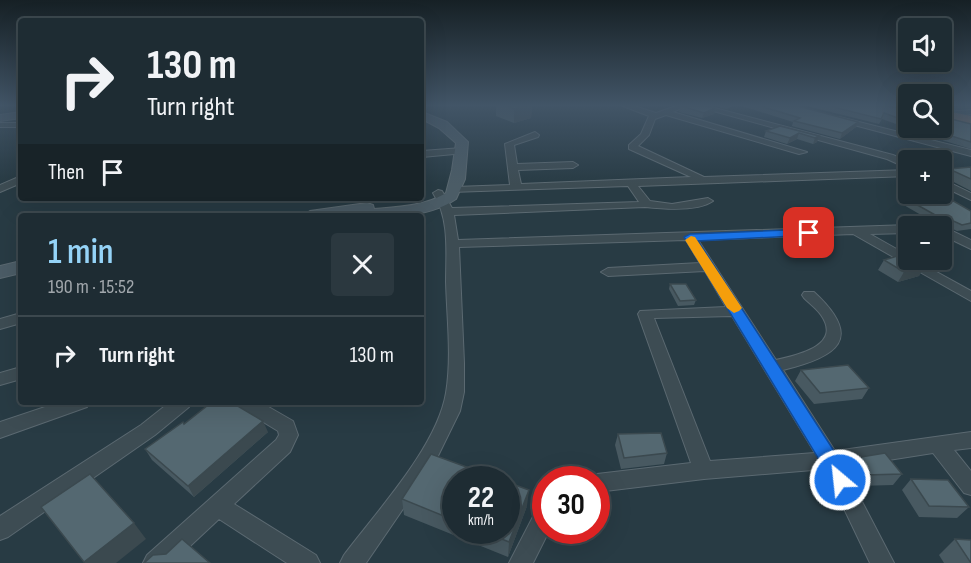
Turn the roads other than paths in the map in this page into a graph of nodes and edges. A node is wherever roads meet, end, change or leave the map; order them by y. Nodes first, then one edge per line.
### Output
1 (450, 132) edge
2 (646, 132) edge
3 (744, 132) edge
4 (758, 132) edge
5 (797, 132) edge
6 (908, 132) edge
7 (535, 135) dead end
8 (456, 152) junction
9 (971, 153) edge
10 (424, 154) edge
11 (898, 161) edge
12 (573, 165) dead end
13 (513, 166) junction
14 (898, 174) edge
15 (702, 180) junction
16 (11, 184) edge
17 (632, 184) junction
18 (516, 188) junction
19 (0, 189) edge
20 (966, 190) edge
21 (971, 197) edge
22 (446, 199) junction
23 (421, 201) edge
24 (424, 201) edge
25 (708, 201) dead end
26 (644, 204) junction
27 (331, 213) edge
28 (378, 213) edge
29 (898, 229) edge
30 (856, 231) junction
31 (952, 235) edge
32 (690, 237) junction
33 (453, 244) junction
34 (971, 245) edge
35 (708, 267) junction
36 (18, 268) edge
37 (0, 272) edge
38 (608, 272) dead end
39 (18, 275) edge
40 (0, 280) edge
41 (809, 295) dead end
42 (971, 297) edge
43 (736, 311) junction
44 (18, 319) edge
45 (0, 324) edge
46 (771, 367) junction
47 (18, 373) edge
48 (0, 379) edge
49 (72, 405) edge
50 (179, 405) edge
51 (250, 405) edge
52 (0, 430) edge
53 (970, 442) edge
54 (938, 445) junction
55 (830, 460) junction
56 (704, 470) junction
57 (610, 481) edge
58 (971, 486) edge
59 (218, 506) junction
60 (0, 530) edge
61 (532, 541) edge
62 (155, 563) edge
63 (308, 563) edge
64 (352, 563) edge
65 (521, 563) edge
66 (882, 563) edge

1 - 8 street
2 - 15 street
3 - 4 street
5 - 11 street
6 - 9 street
7 - 13 street
8 - 10 street
8 - 22 street
12 - 13 street
13 - 18 street
14 - 15 street
15 - 17 street
16 - 19 street
17 - 18 street
17 - 26 street
18 - 22 street
20 - 21 street
22 - 24 street
22 - 26 street
22 - 28 street
22 - 33 street
23 - 27 street
25 - 26 street
29 - 30 street
30 - 32 street
30 - 42 street
31 - 34 street
32 - 33 street
32 - 35 street
33 - 64 street
35 - 38 street
35 - 43 street
36 - 37 street
39 - 40 street
41 - 46 street
43 - 46 street
43 - 56 street
44 - 45 street
46 - 55 street
47 - 48 street
49 - 52 street
50 - 60 street
51 - 59 street
53 - 54 street
54 - 55 street
54 - 58 street
55 - 56 street
55 - 66 street
56 - 57 street
59 - 62 street
59 - 63 street
61 - 65 street

